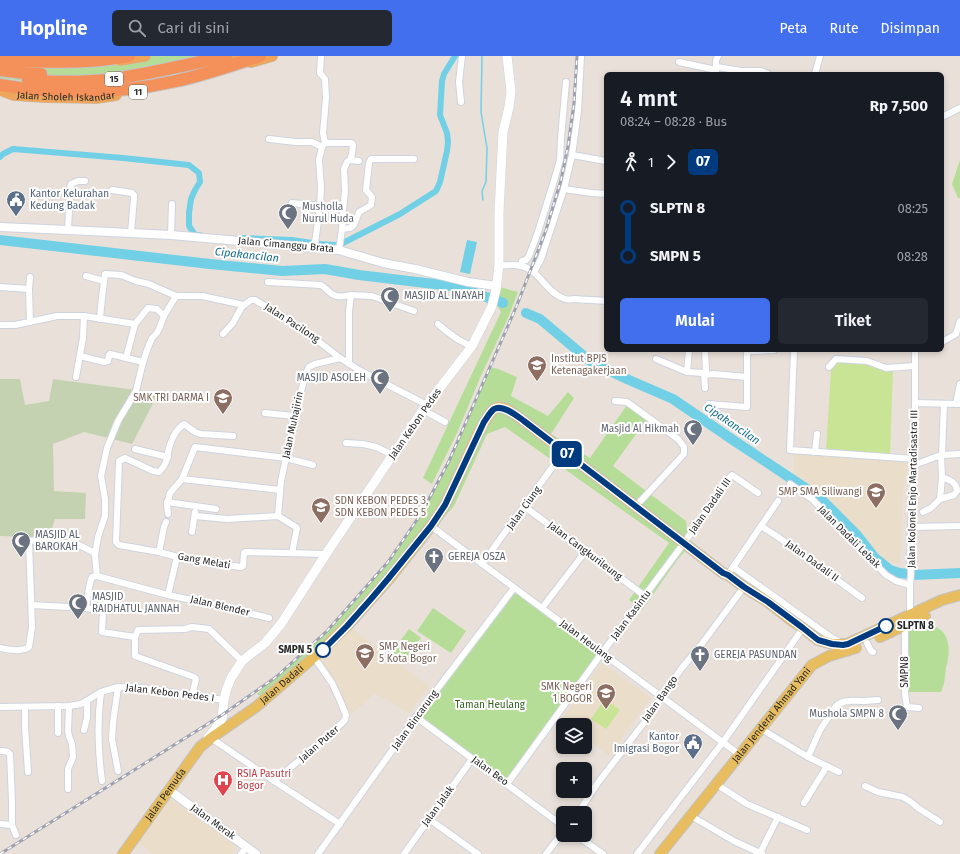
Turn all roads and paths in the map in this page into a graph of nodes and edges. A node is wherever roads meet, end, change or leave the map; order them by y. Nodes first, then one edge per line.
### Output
1 (41, 56) edge
2 (84, 56) edge
3 (129, 56) edge
4 (145, 56) edge
5 (189, 56) edge
6 (226, 56) edge
7 (240, 56) edge
8 (260, 56) edge
9 (272, 56) edge
10 (321, 56) edge
11 (462, 56) edge
12 (507, 56) edge
13 (581, 56) edge
14 (718, 56) edge
15 (820, 56) edge
16 (0, 61) edge
17 (679, 62) dead end
18 (0, 70) edge
19 (716, 70) edge
20 (763, 72) edge
21 (816, 72) edge
22 (0, 80) edge
23 (566, 82) dead end
24 (0, 85) edge
25 (0, 90) edge
26 (461, 102) dead end
27 (960, 108) edge
28 (944, 116) edge
29 (269, 138) dead end
30 (323, 145) junction
31 (572, 155) junction
32 (414, 159) dead end
33 (350, 160) junction
34 (359, 161) dead end
35 (604, 161) edge
36 (86, 181) dead end
37 (564, 189) junction
38 (112, 190) dead end
39 (604, 194) edge
40 (292, 203) dead end
41 (172, 204) dead end
42 (320, 206) junction
43 (0, 227) edge
44 (342, 229) junction
45 (68, 230) junction
46 (131, 233) junction
47 (171, 235) junction
48 (315, 242) junction
49 (339, 250) junction
50 (499, 265) junction
51 (521, 266) junction
52 (534, 272) junction
53 (86, 276) dead end
54 (30, 277) dead end
55 (104, 281) junction
56 (268, 282) dead end
57 (496, 286) junction
58 (0, 287) edge
59 (29, 289) junction
60 (351, 295) junction
61 (176, 296) junction
62 (604, 300) edge
63 (244, 305) junction
64 (414, 312) dead end
65 (84, 316) junction
66 (164, 316) junction
67 (100, 319) junction
68 (960, 321) edge
69 (30, 322) junction
70 (135, 324) junction
71 (438, 324) dead end
72 (0, 325) edge
73 (223, 334) dead end
74 (944, 341) edge
75 (472, 346) junction
76 (689, 352) edge
77 (705, 352) edge
78 (747, 352) edge
79 (794, 352) edge
80 (916, 352) edge
81 (80, 356) junction
82 (126, 358) junction
83 (340, 358) junction
84 (656, 359) dead end
85 (143, 362) junction
86 (349, 364) junction
87 (915, 366) junction
88 (829, 367) dead end
89 (687, 372) junction
90 (705, 374) junction
91 (76, 377) dead end
92 (747, 377) junction
93 (960, 384) edge
94 (704, 388) dead end
95 (616, 400) dead end
96 (915, 403) junction
97 (709, 404) dead end
98 (944, 404) junction
99 (958, 404) edge
100 (425, 407) junction
101 (265, 413) dead end
102 (294, 416) junction
103 (445, 422) dead end
104 (817, 434) dead end
105 (233, 436) dead end
106 (346, 443) dead end
107 (135, 450) dead end
108 (564, 451) junction
109 (815, 452) junction
110 (960, 454) edge
111 (393, 455) junction
112 (942, 455) junction
113 (168, 457) junction
114 (286, 458) junction
115 (914, 462) junction
116 (313, 465) dead end
117 (942, 477) junction
118 (182, 479) junction
119 (790, 484) dead end
120 (280, 490) junction
121 (758, 493) dead end
122 (940, 499) junction
123 (778, 500) dead end
124 (167, 502) junction
125 (636, 506) junction
126 (195, 507) junction
127 (525, 507) junction
128 (216, 509) dead end
129 (923, 512) dead end
130 (168, 514) dead end
131 (195, 516) junction
132 (278, 516) junction
133 (166, 522) dead end
134 (431, 526) junction
135 (761, 526) junction
136 (960, 526) edge
137 (911, 527) junction
138 (192, 532) dead end
139 (684, 543) junction
140 (159, 552) junction
141 (585, 552) junction
142 (292, 553) junction
143 (326, 554) junction
144 (95, 555) junction
145 (177, 557) junction
146 (482, 564) junction
147 (731, 571) junction
148 (97, 576) junction
149 (910, 585) junction
150 (744, 587) junction
151 (514, 588) junction
152 (168, 595) junction
153 (960, 595) edge
154 (645, 596) junction
155 (769, 598) junction
156 (862, 598) dead end
157 (960, 601) edge
158 (944, 603) junction
159 (32, 605) junction
160 (86, 608) junction
161 (542, 608) junction
162 (910, 615) junction
163 (281, 624) junction
164 (904, 626) junction
165 (808, 628) junction
166 (135, 637) junction
167 (818, 640) junction
168 (867, 643) junction
169 (846, 644) junction
170 (0, 648) edge
171 (873, 652) dead end
172 (602, 653) junction
173 (316, 660) junction
174 (242, 661) junction
175 (812, 665) junction
176 (118, 687) junction
177 (101, 692) junction
178 (192, 695) junction
179 (661, 697) junction
180 (224, 700) junction
181 (878, 700) dead end
182 (87, 701) junction
183 (58, 706) junction
184 (69, 706) junction
185 (24, 707) junction
186 (0, 708) edge
187 (919, 708) dead end
188 (416, 717) junction
189 (222, 719) junction
190 (234, 723) junction
191 (761, 729) junction
192 (84, 730) dead end
193 (58, 732) dead end
194 (211, 738) junction
195 (723, 742) junction
196 (200, 747) junction
197 (0, 751) edge
198 (740, 754) junction
199 (808, 756) junction
200 (472, 759) junction
201 (827, 766) junction
202 (118, 771) dead end
203 (28, 772) dead end
204 (839, 772) dead end
205 (102, 781) dead end
206 (274, 782) junction
207 (507, 784) junction
208 (716, 784) junction
209 (865, 786) dead end
210 (68, 789) dead end
211 (169, 790) junction
212 (804, 803) dead end
213 (583, 806) edge
214 (691, 816) junction
215 (778, 817) junction
216 (429, 820) junction
217 (556, 821) edge
218 (940, 822) dead end
219 (0, 824) edge
220 (340, 824) junction
221 (12, 825) junction
222 (807, 830) dead end
223 (16, 835) dead end
224 (556, 841) edge
225 (586, 842) edge
226 (247, 847) junction
227 (123, 854) edge
228 (241, 854) edge
229 (256, 854) edge
230 (318, 854) edge
231 (404, 854) edge
232 (478, 854) edge
233 (546, 854) edge
234 (603, 854) edge
235 (637, 854) edge
236 (660, 854) edge
237 (761, 854) edge

1 - 2 highway
3 - 16 highway
4 - 16 highway
5 - 18 highway, 15
6 - 22 highway, 15
7 - 22 highway, Jalan Sholeh Iskandar
8 - 24 highway
9 - 25 highway, Jalan Sholeh Iskandar / 11
10 - 30 street
11 - 26 street
12 - 50 main road, Jalan Kebon Pedes
13 - 31 street
14 - 19 street
15 - 21 street
17 - 19 street
19 - 20 street
23 - 51 street
27 - 28 street
29 - 30 street
30 - 33 street
30 - 42 street
31 - 35 street
31 - 37 street
32 - 44 street
33 - 34 street
33 - 44 street
36 - 45 street
37 - 39 street
37 - 52 street
38 - 46 street
40 - 42 street
41 - 47 street
42 - 48 street
43 - 45 street, Jalan Cimanggu Brata
44 - 49 street
45 - 46 street, Jalan Cimanggu Brata
46 - 47 street, Jalan Cimanggu Brata
47 - 48 street, Jalan Cimanggu Brata
48 - 49 street, Jalan Cimanggu Brata
49 - 57 street, Jalan Cimanggu Brata
50 - 51 street
50 - 57 main road, Jalan Kebon Pedes
51 - 52 street
52 - 62 street
53 - 55 street
54 - 59 street
55 - 61 street
55 - 67 street
56 - 60 street
57 - 75 main road, Jalan Kebon Pedes
58 - 59 street
59 - 69 street
60 - 64 street
60 - 86 street
61 - 63 street, Jalan Pacilong
61 - 66 street
63 - 73 street
63 - 83 street, Jalan Pacilong
65 - 67 street
65 - 69 street
65 - 81 street
66 - 70 street
66 - 85 street
67 - 70 street
68 - 74 street
69 - 72 street
70 - 82 street
71 - 75 street
75 - 100 main road, Jalan Kebon Pedes
76 - 89 street
77 - 90 street
78 - 92 street
79 - 109 street
80 - 87 street, Jalan Kolonel Enjo Martadisastra III
81 - 82 street
81 - 91 street
82 - 85 street
83 - 86 street, Jalan Pacilong
83 - 102 street, Jalan Muhajirin
84 - 89 street
85 - 144 street
86 - 100 street, Jalan Pacilong
87 - 88 street
87 - 96 street, Jalan Kolonel Enjo Martadisastra III
89 - 90 street
90 - 92 street
90 - 94 street
92 - 97 street
93 - 99 street
95 - 125 street
96 - 98 street
96 - 115 street, Jalan Kolonel Enjo Martadisastra III
98 - 99 street
98 - 112 street
100 - 103 street, Jalan Pacilong
100 - 111 main road, Jalan Kebon Pedes
101 - 102 street
102 - 114 street, Jalan Muhajirin
104 - 109 street
105 - 113 street
106 - 111 street
107 - 113 street
108 - 125 main road, Jalan Dadali
108 - 127 street, Jalan Ciung
108 - 134 main road, Jalan Dadali
109 - 115 street
110 - 112 street
111 - 143 main road, Jalan Kebon Pedes
112 - 115 street
112 - 117 street
113 - 140 street, Gang Melati
114 - 116 street
114 - 118 street
114 - 120 street, Jalan Muhajirin
115 - 137 street, Jalan Kolonel Enjo Martadisastra III
117 - 122 street
117 - 122 street
118 - 120 street
118 - 124 street
119 - 149 street, Jalan Dadali Lebak
120 - 132 street, Jalan Muhajirin
121 - 139 street, Jalan Dadali III
122 - 129 street
123 - 135 street
124 - 126 street
124 - 130 street
125 - 139 main road, Jalan Dadali
126 - 128 street
126 - 131 street
127 - 141 street, Jalan Cangkurileung
127 - 146 street, Jalan Ciung
131 - 132 street
131 - 138 street
132 - 142 street
133 - 140 street
134 - 146 street, Jalan Heulang
134 - 173 main road, Jalan Dadali
135 - 147 street
135 - 156 street, Jalan Dadali II
136 - 137 street
137 - 149 street, Jalan Kolonel Enjo Martadisastra III
139 - 147 main road, Jalan Dadali
139 - 154 street, Jalan Kasintu
140 - 145 street, Gang Melati
141 - 154 street, Jalan Cangkurileung
141 - 161 street
142 - 143 street, Gang Melati
142 - 145 street, Gang Melati
143 - 163 main road, Jalan Kebon Pedes
144 - 148 street
144 - 159 street
145 - 152 street
146 - 151 street, Jalan Heulang
147 - 150 main road, Jalan Dadali
147 - 155 street
148 - 152 street, Jalan Blender
148 - 160 street
149 - 162 street, Jalan Kolonel Enjo Martadisastra III
150 - 155 main road, Jalan Dadali
150 - 179 street, Jalan Bango
151 - 161 street, Jalan Heulang
151 - 188 street, Jalan Bincarung
152 - 163 street, Jalan Blender
153 - 158 main road, Jalan Jenderal Ahmad Yani
154 - 172 street, Jalan Kasintu
155 - 165 main road, Jalan Dadali
157 - 158 main road, Jalan Jenderal Ahmad Yani
158 - 162 main road, Jalan Jenderal Ahmad Yani
158 - 164 main road, Jalan Jenderal Ahmad Yani
159 - 160 street
159 - 170 street
160 - 166 street
161 - 172 street, Jalan Heulang
162 - 164 street, Jalan Kolonel Enjo Martadisastra III
162 - 169 main road, Jalan Jenderal Ahmad Yani
163 - 174 main road, Jalan Kebon Pedes
164 - 168 main road, Jalan Jenderal Ahmad Yani
164 - 187 street, SMPN8
165 - 167 main road, Jalan Dadali
165 - 169 street
165 - 195 street
166 - 174 street
166 - 178 street
167 - 169 main road, Jalan Dadali
167 - 175 main road
168 - 171 street
168 - 175 main road, Jalan Jenderal Ahmad Yani
172 - 179 street, Jalan Heulang
172 - 207 street, Jalan Kasintu
173 - 190 main road, Jalan Dadali
173 - 206 street, Jalan Puter
174 - 180 main road, Jalan Kebon Pedes
175 - 191 main road, Jalan Jenderal Ahmad Yani
176 - 177 street, Jalan Kebon Pedes I
176 - 178 street, Jalan Kebon Pedes I
176 - 202 street
177 - 182 street, Jalan Kebon Pedes I
177 - 205 street
178 - 180 street, Jalan Kebon Pedes I
179 - 195 street, Jalan Heulang
179 - 213 street, Jalan Bango
180 - 189 main road, Jalan Kebon Pedes
181 - 199 street
182 - 184 street, Jalan Kebon Pedes I
182 - 192 street
183 - 184 street, Jalan Kebon Pedes I
183 - 185 street, Jalan Kebon Pedes I
183 - 193 street
184 - 210 street
185 - 186 street, Jalan Kebon Pedes I
185 - 203 street
188 - 200 street, Jalan Beo
188 - 220 street, Jalan Bincarung
189 - 190 main road
189 - 196 main road, Jalan Kebon Pedes
190 - 194 main road, Jalan Dadali
191 - 198 main road, Jalan Jenderal Ahmad Yani
191 - 199 street
194 - 196 main road, Jalan Pemuda
194 - 206 street
195 - 198 street, Jalan Heulang
195 - 235 street
196 - 211 main road, Jalan Pemuda
197 - 221 street
198 - 208 main road, Jalan Jenderal Ahmad Yani
199 - 201 street
200 - 207 street, Jalan Beo
200 - 216 street, Jalan Jalak
201 - 204 street
201 - 212 street
206 - 220 street
207 - 217 street, Jalan Beo
208 - 214 main road, Jalan Jenderal Ahmad Yani
208 - 215 street
209 - 218 street
211 - 226 street, Jalan Merak
211 - 227 main road, Jalan Pemuda
214 - 236 main road, Jalan Jenderal Ahmad Yani
214 - 237 street
215 - 222 street
215 - 237 street
216 - 231 street, Jalan Jalak
216 - 232 street
219 - 221 street
220 - 230 street, Jalan Bincarung
221 - 223 street
224 - 233 street
225 - 234 street
226 - 228 street
226 - 229 street, Jalan Merak

